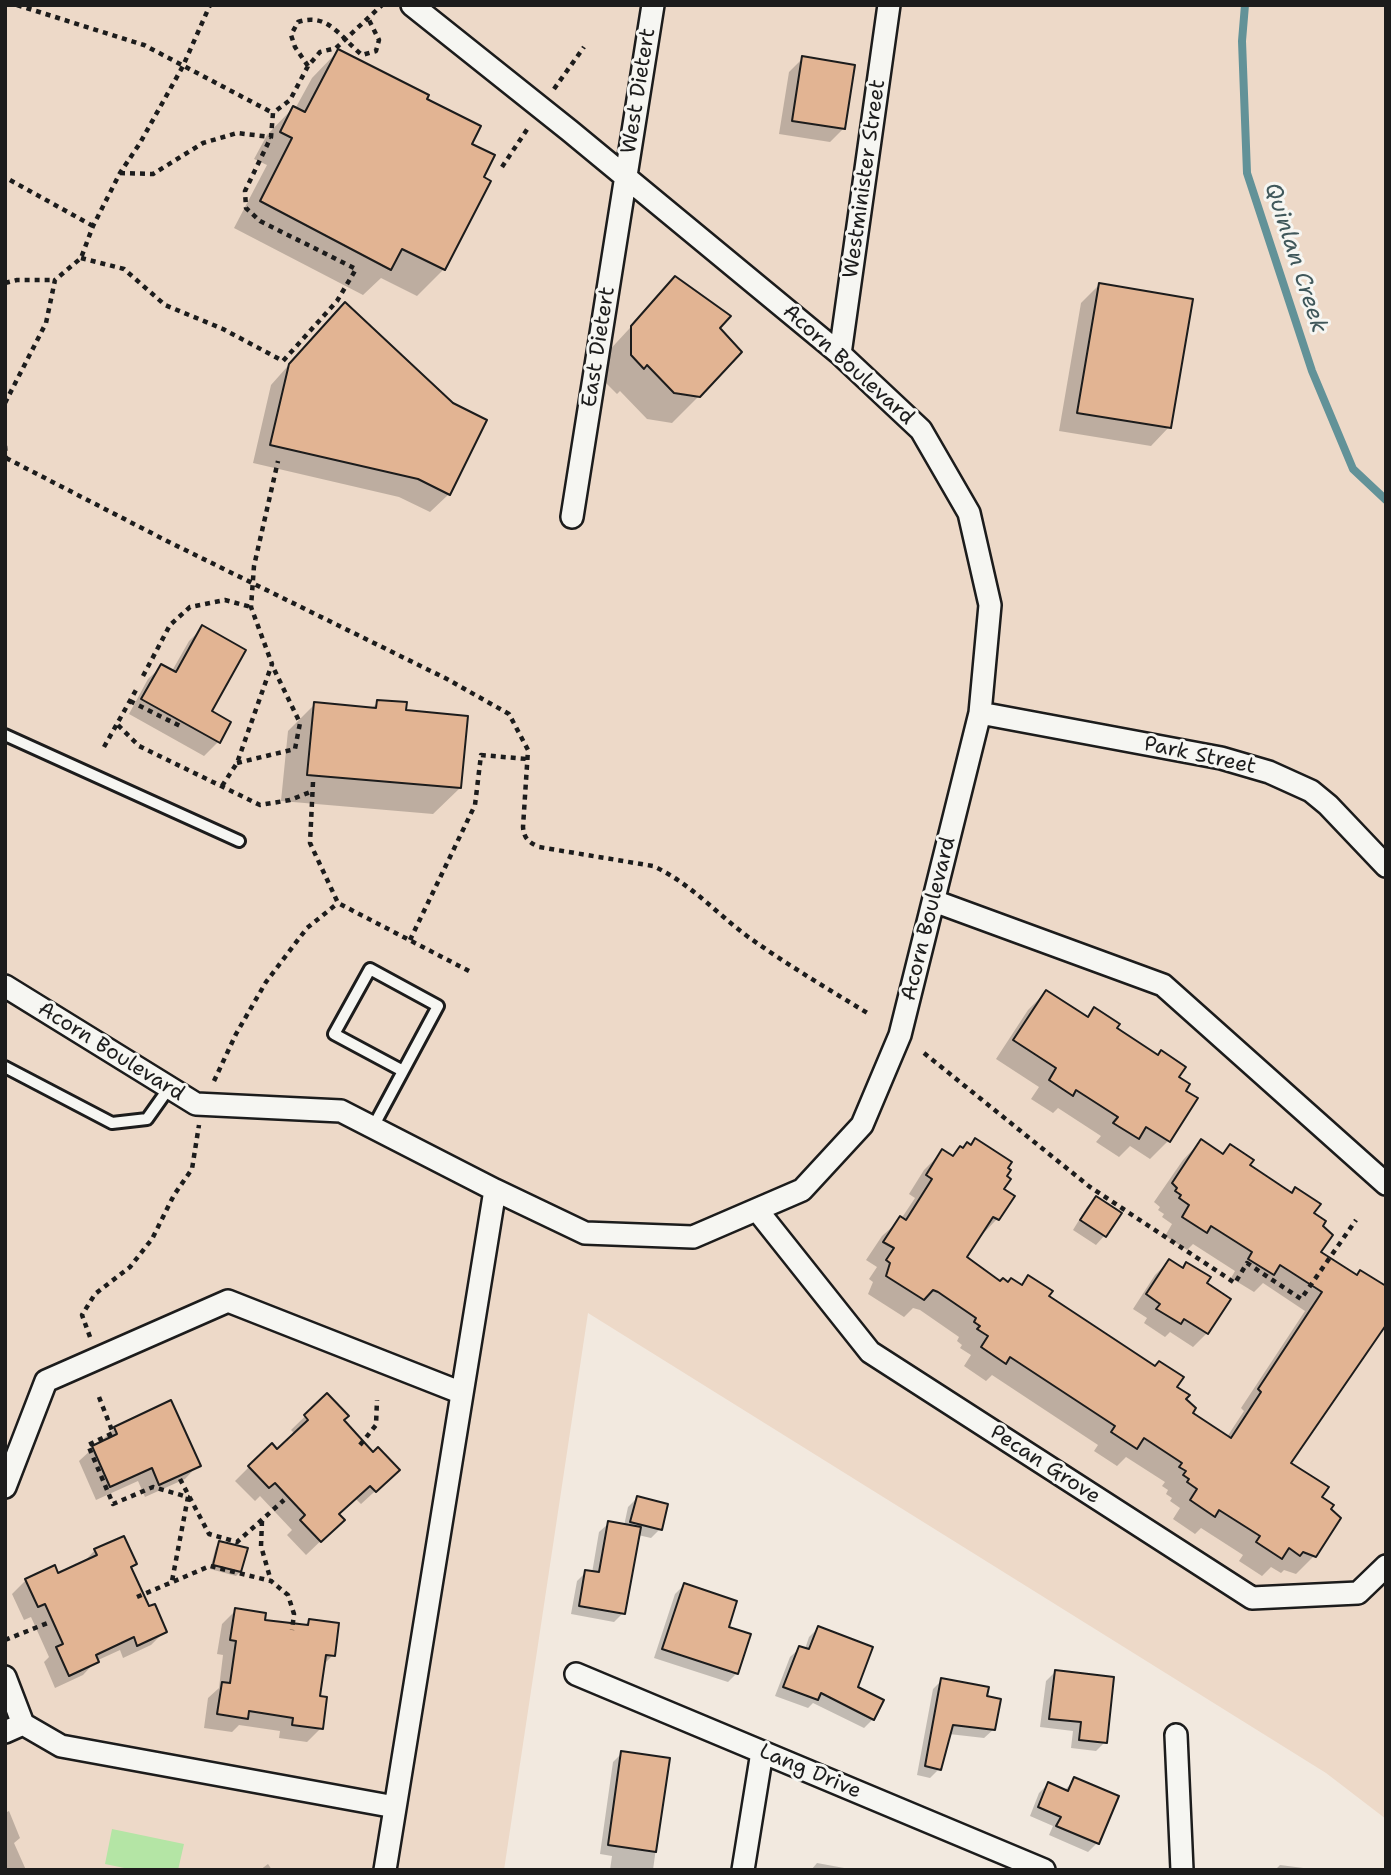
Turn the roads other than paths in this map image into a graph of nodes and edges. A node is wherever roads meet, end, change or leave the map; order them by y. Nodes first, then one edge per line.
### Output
1 (412, 5) edge
2 (653, 5) edge
3 (889, 5) edge
4 (625, 176) junction
5 (840, 354) junction
6 (572, 517) dead end
7 (980, 713) junction
8 (5, 735) edge
9 (239, 841) dead end
10 (1386, 866) edge
11 (934, 901) junction
12 (5, 986) edge
13 (5, 1067) edge
14 (403, 1071) junction
15 (169, 1088) junction
16 (373, 1127) junction
17 (1386, 1184) edge
18 (495, 1190) junction
19 (757, 1210) junction
20 (462, 1393) junction
21 (5, 1487) edge
22 (1386, 1566) edge
23 (576, 1674) dead end
24 (5, 1677) edge
25 (14, 1728) edge
26 (1176, 1735) dead end
27 (762, 1752) junction
28 (395, 1807) junction
29 (385, 1870) edge
30 (743, 1870) edge
31 (1044, 1870) edge
32 (1182, 1870) edge

1 - 4 street, Acorn Boulevard
2 - 4 street, West Dietert
3 - 5 street, Westminister Street
4 - 5 street, Acorn Boulevard
4 - 6 street, East Dietert
5 - 7 street, Acorn Boulevard
7 - 10 street, Park Street
7 - 11 street, Acorn Boulevard
8 - 9 lane
11 - 17 street
11 - 19 street, Acorn Boulevard
12 - 15 street, Acorn Boulevard
13 - 15 lane
14 - 14 lane
14 - 16 lane
15 - 16 street, Acorn Boulevard
16 - 18 street, Acorn Boulevard
18 - 19 street, Acorn Boulevard
18 - 20 street
19 - 22 street, Pecan Grove
20 - 21 street
20 - 28 street
23 - 27 street, Lang Drive
24 - 25 street
25 - 28 street
26 - 32 street
27 - 30 street
27 - 31 street, Lang Drive
28 - 29 street

